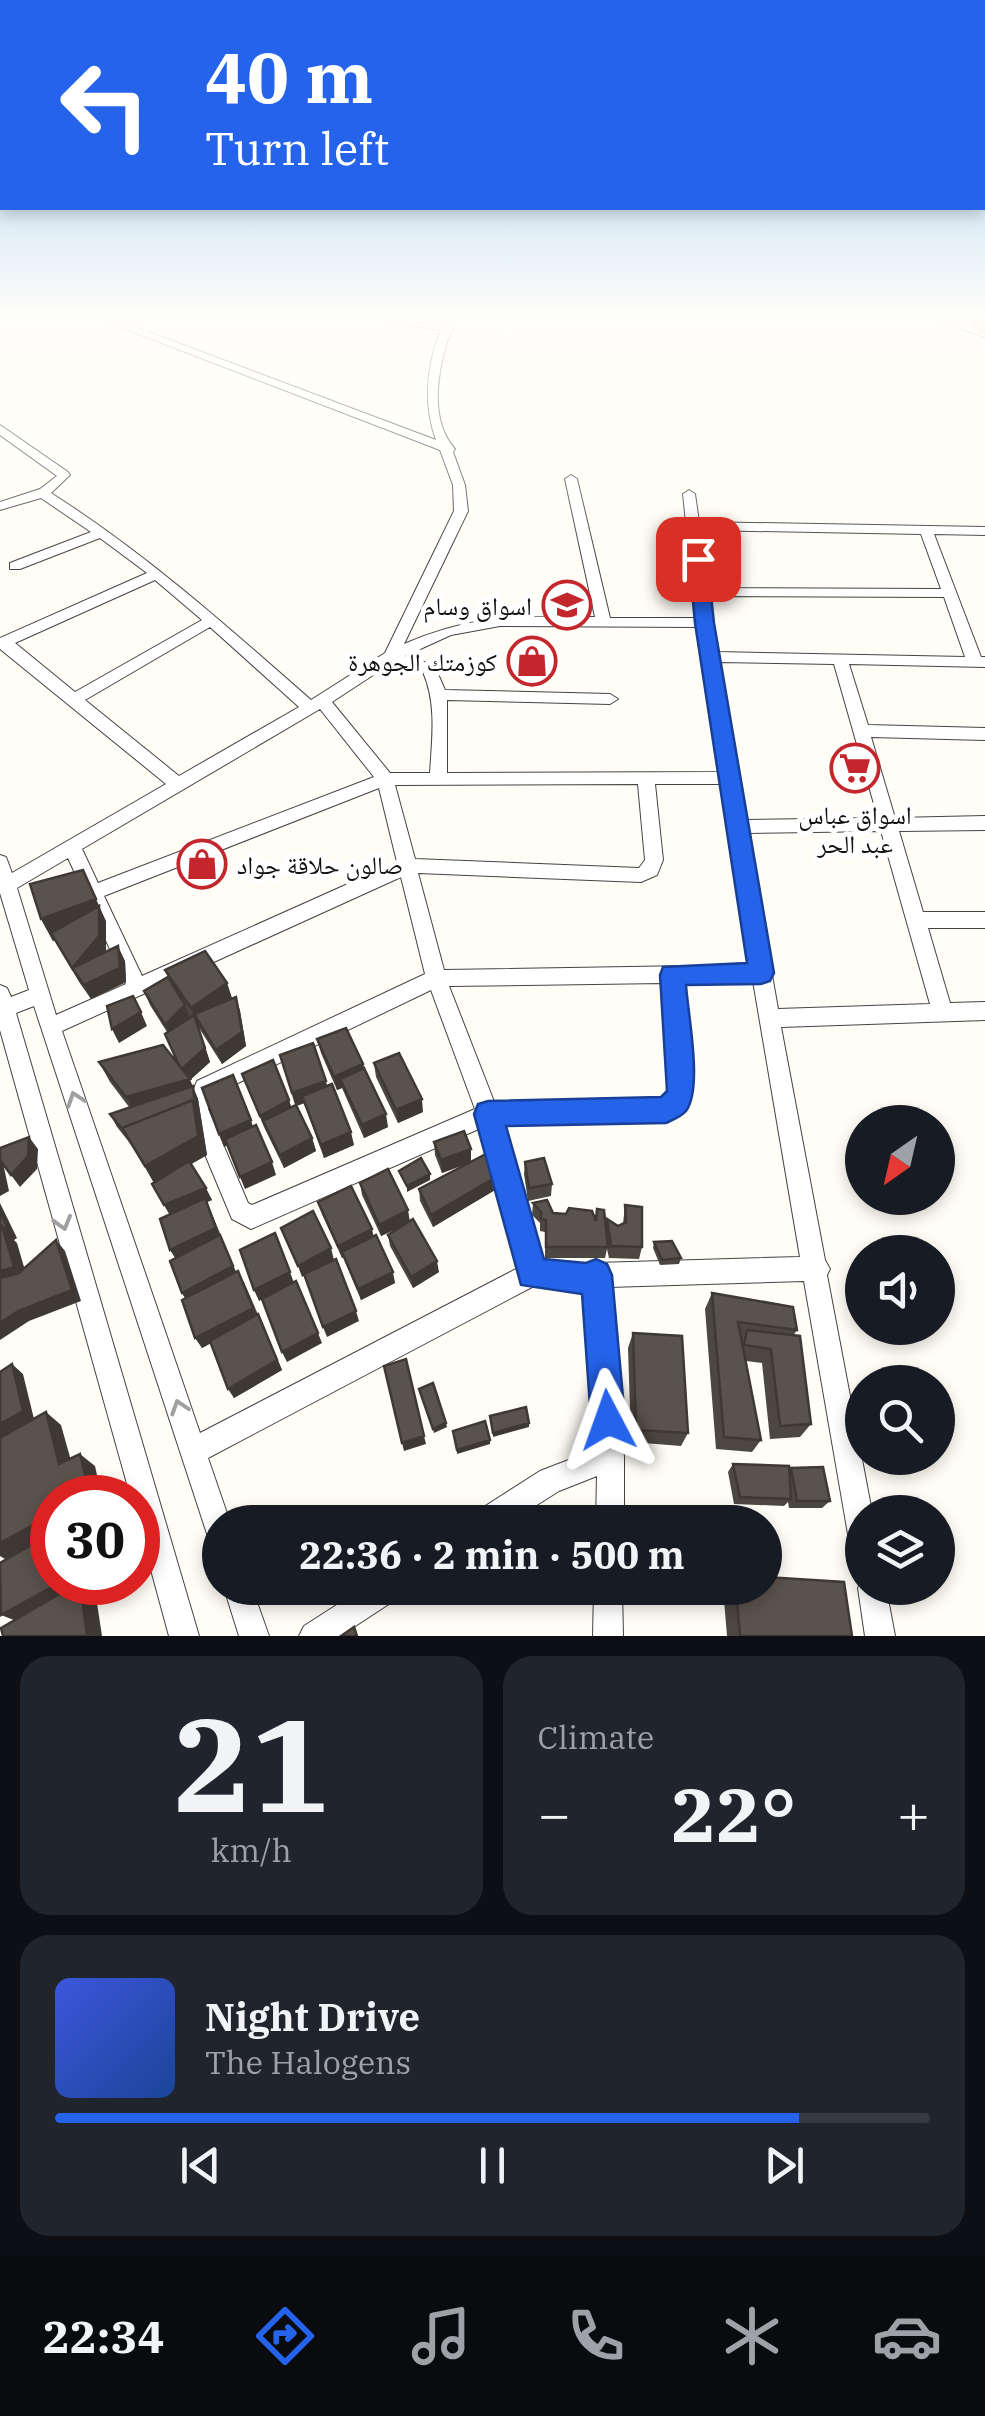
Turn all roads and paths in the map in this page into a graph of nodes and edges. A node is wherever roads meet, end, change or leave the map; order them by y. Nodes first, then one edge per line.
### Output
1 (316, 398) edge
2 (435, 398) edge
3 (0, 429) edge
4 (449, 449) junction
5 (571, 479) dead end
6 (0, 492) edge
7 (42, 493) junction
8 (689, 494) dead end
9 (17, 501) junction
10 (0, 506) edge
11 (694, 526) junction
12 (926, 530) junction
13 (985, 531) edge
14 (104, 532) junction
15 (15, 566) dead end
16 (157, 574) junction
17 (701, 592) junction
18 (947, 593) junction
19 (212, 620) junction
20 (604, 621) junction
21 (704, 623) junction
22 (2, 643) edge
23 (391, 656) junction
24 (710, 658) junction
25 (840, 658) junction
26 (980, 662) edge
27 (440, 695) junction
28 (610, 699) dead end
29 (74, 700) junction
30 (316, 704) junction
31 (864, 731) junction
32 (985, 734) edge
33 (646, 778) junction
34 (729, 778) junction
35 (385, 779) junction
36 (438, 779) junction
37 (177, 784) junction
38 (889, 823) junction
39 (985, 823) edge
40 (740, 828) junction
41 (70, 845) junction
42 (407, 866) junction
43 (4, 873) edge
44 (93, 892) junction
45 (919, 920) junction
46 (985, 920) edge
47 (761, 973) junction
48 (672, 975) junction
49 (436, 978) junction
50 (137, 987) junction
51 (40, 994) junction
52 (2, 1002) edge
53 (985, 1011) edge
54 (943, 1014) junction
55 (771, 1018) junction
56 (50, 1026) junction
57 (9, 1074) edge
58 (488, 1114) junction
59 (818, 1269) junction
60 (532, 1274) junction
61 (596, 1275) junction
62 (193, 1451) junction
63 (611, 1457) junction
64 (856, 1495) edge
65 (211, 1505) edge
66 (513, 1505) edge
67 (610, 1505) edge
68 (244, 1605) edge
69 (362, 1605) edge
70 (608, 1605) edge
71 (875, 1605) edge
72 (184, 1636) edge
73 (254, 1636) edge
74 (314, 1636) edge
75 (608, 1636) edge
76 (880, 1636) edge

1 - 4 street
2 - 4 street
3 - 7 street
4 - 23 street
5 - 20 street
6 - 9 street
7 - 9 street
7 - 14 street
8 - 11 street
9 - 10 street
11 - 12 street
11 - 17 street
12 - 13 street
12 - 18 street
14 - 15 street
14 - 16 street
16 - 19 street
16 - 22 street
17 - 18 street
17 - 21 street
18 - 26 street
19 - 29 street
19 - 30 street
20 - 21 street
20 - 23 street
21 - 24 street
22 - 29 street
23 - 27 street
23 - 30 street
24 - 25 street
24 - 34 street
25 - 26 street
25 - 31 street
27 - 28 street
27 - 36 street
29 - 37 street
30 - 35 street
30 - 37 street
31 - 32 street
31 - 38 street
33 - 34 street
33 - 36 street
33 - 42 street
34 - 40 street
35 - 36 street
35 - 42 street
35 - 44 street
37 - 41 street
38 - 39 street
38 - 40 street
38 - 45 street
40 - 47 street
41 - 43 street
41 - 44 street
42 - 49 street
42 - 50 street
43 - 51 street
44 - 50 street
45 - 46 street
45 - 54 street
47 - 48 street
47 - 55 street
48 - 49 street
48 - 58 street
49 - 58 street
49 - 58 street
50 - 56 street
51 - 52 street
51 - 56 street
52 - 57 street
53 - 54 street
54 - 55 street
55 - 59 street
62 -> 56 street
57 -> 72 street
58 - 60 street
59 - 61 street
59 - 64 street
60 - 61 street
60 - 62 street
61 - 63 street
62 - 65 street
63 - 66 street
63 - 67 street
68 - 73 street
69 - 74 street
70 - 75 street
71 - 76 street

